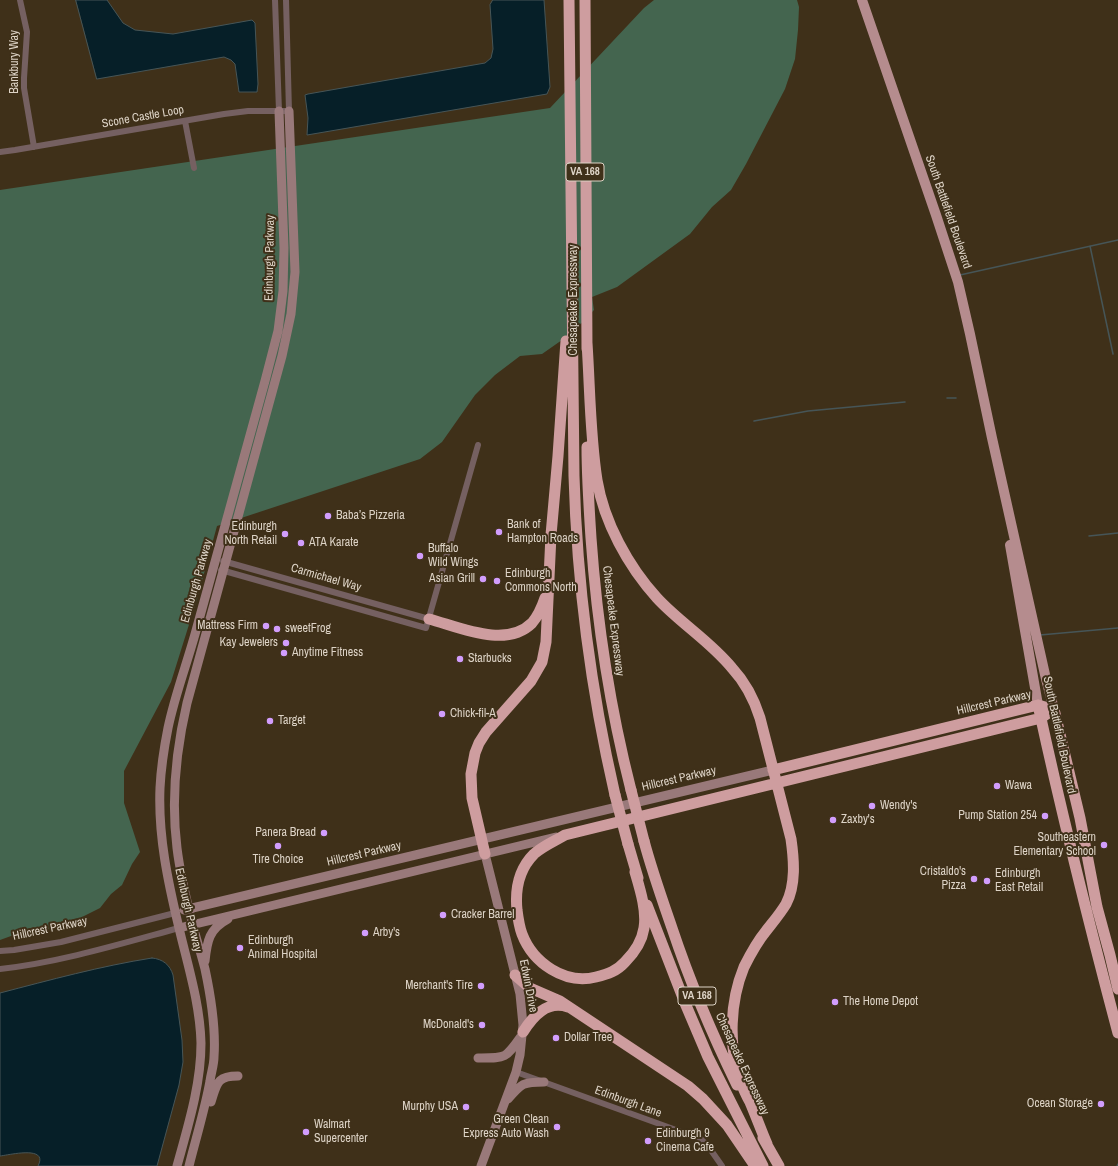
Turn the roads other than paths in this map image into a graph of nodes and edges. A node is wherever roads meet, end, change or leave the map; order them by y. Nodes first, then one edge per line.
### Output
1 (20, 0) edge
2 (276, 0) edge
3 (286, 0) edge
4 (569, 0) edge
5 (585, 0) edge
6 (862, 0) edge
7 (279, 111) junction
8 (289, 111) junction
9 (186, 121) junction
10 (34, 147) junction
11 (0, 152) edge
12 (194, 168) dead end
13 (572, 266) junction
14 (587, 343) junction
15 (992, 438) junction
16 (478, 445) dead end
17 (215, 563) junction
18 (225, 566) junction
19 (548, 586) junction
20 (428, 623) junction
21 (1038, 706) junction
22 (1054, 709) junction
23 (1041, 718) junction
24 (773, 770) junction
25 (776, 784) junction
26 (565, 835) junction
27 (481, 840) junction
28 (485, 854) junction
29 (635, 872) junction
30 (189, 909) junction
31 (175, 912) junction
32 (245, 912) junction
33 (193, 925) junction
34 (179, 928) junction
35 (0, 951) edge
36 (205, 968) junction
37 (0, 969) edge
38 (515, 975) junction
39 (1118, 989) edge
40 (570, 1007) junction
41 (523, 1033) junction
42 (1118, 1033) edge
43 (201, 1044) junction
44 (478, 1058) dead end
45 (213, 1065) junction
46 (516, 1072) junction
47 (238, 1076) dead end
48 (544, 1082) junction
49 (505, 1103) junction
50 (767, 1144) junction
51 (193, 1148) junction
52 (177, 1166) edge
53 (189, 1166) edge
54 (481, 1166) edge
55 (722, 1166) edge
56 (755, 1166) edge
57 (763, 1166) edge
58 (779, 1166) edge

1 - 10 street, Bankbury Way
2 - 7 street, Edinburgh Parkway
3 - 8 street, Edinburgh Parkway
4 - 13 highway, Chesapeake Expressway / VA 168
5 - 14 highway, Chesapeake Expressway / VA 168
6 - 15 main road, South Battlefield Boulevard
7 - 8 street, Scone Castle Loop
7 - 9 street, Scone Castle Loop
7 - 17 street, Edinburgh Parkway
8 - 18 street, Edinburgh Parkway
9 - 10 street, Scone Castle Loop
9 - 12 street
10 - 11 street, Scone Castle Loop
13 - 19 highway
13 - 29 highway, Chesapeake Expressway / VA 168, bridge
14 - 24 highway
14 - 50 highway, Chesapeake Expressway / VA 168, bridge
15 - 21 main road, South Battlefield Boulevard
15 - 22 main road, South Battlefield Boulevard
16 - 20 street
17 - 18 street, Carmichael Way
17 - 31 street, Edinburgh Parkway
18 - 20 street, Carmichael Way
18 - 20 street, Carmichael Way
18 - 30 street, Edinburgh Parkway
19 - 20 highway
19 - 27 highway
21 - 22 highway, Hillcrest Parkway
21 - 23 highway, South Battlefield Boulevard
21 - 24 highway, Hillcrest Parkway
22 - 23 highway
22 - 39 highway, South Battlefield Boulevard
23 - 25 highway
23 - 42 highway, South Battlefield Boulevard
24 - 25 highway
24 - 27 street, Hillcrest Parkway
25 - 26 highway
25 - 50 highway
26 - 28 street
26 - 29 highway
27 - 28 highway
27 - 30 street, Hillcrest Parkway
28 - 32 street
28 - 38 street, Edwin Drive
29 - 57 highway, Chesapeake Expressway / VA 168
30 - 31 street, Hillcrest Parkway
30 - 33 street, Edinburgh Parkway
31 - 34 street, Edinburgh Parkway
31 - 35 street, Hillcrest Parkway
32 - 33 street
32 - 36 street
33 - 34 street
33 - 36 street, Edinburgh Parkway
34 - 37 street
34 - 43 street, Edinburgh Parkway
36 - 45 street, Edinburgh Parkway
38 - 40 highway
38 - 41 street, Edwin Drive
40 - 41 highway
40 - 56 highway
41 - 44 street
41 - 46 street, Edwin Drive
43 - 45 street
43 - 52 street, Edinburgh Parkway
45 - 51 street, Edinburgh Parkway
46 - 48 street, Edinburgh Lane
46 - 49 street, Edwin Drive
47 - 51 street
48 - 49 street
48 - 55 street, Edinburgh Lane
49 - 54 street, Edwin Drive
50 - 58 highway, Chesapeake Expressway / VA 168
51 - 53 street, Edinburgh Parkway

